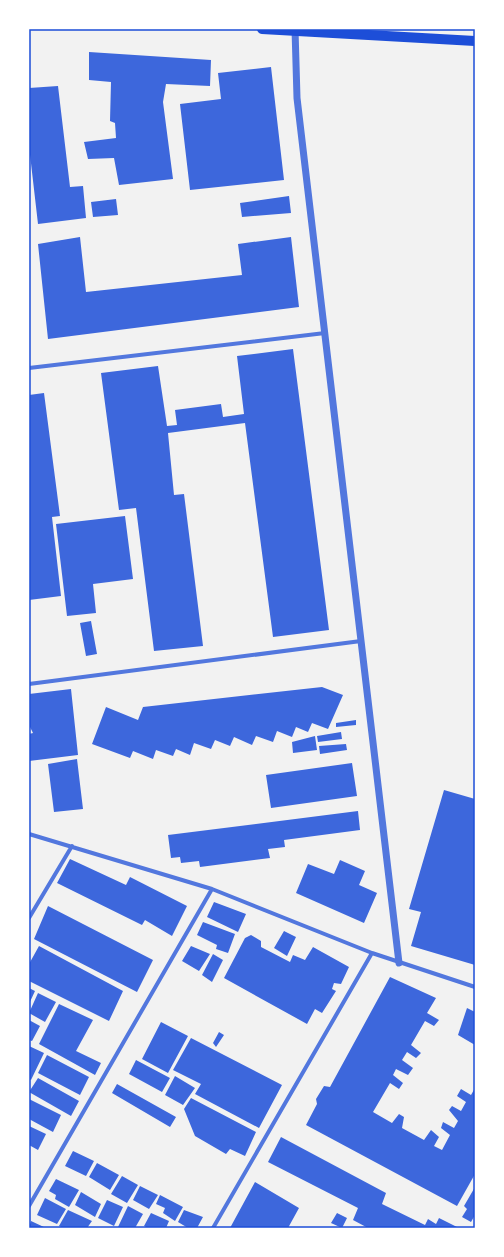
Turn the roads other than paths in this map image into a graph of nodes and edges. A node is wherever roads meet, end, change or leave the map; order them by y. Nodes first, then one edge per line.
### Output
1 (262, 29) edge
2 (295, 30) edge
3 (475, 41) edge
4 (325, 333) junction
5 (29, 368) edge
6 (361, 641) junction
7 (29, 684) edge
8 (29, 834) edge
9 (72, 846) junction
10 (212, 889) junction
11 (29, 918) edge
12 (372, 953) junction
13 (399, 962) junction
14 (475, 987) edge
15 (29, 1206) edge
16 (213, 1228) edge

1 - 2 main road
2 - 3 main road
2 - 4 street
4 - 5 street
4 - 6 street
6 - 7 street
6 - 13 street
8 - 9 street
9 - 10 street
9 - 11 street
10 - 12 street
10 - 15 street
12 - 13 street
12 - 16 street
13 - 14 street

